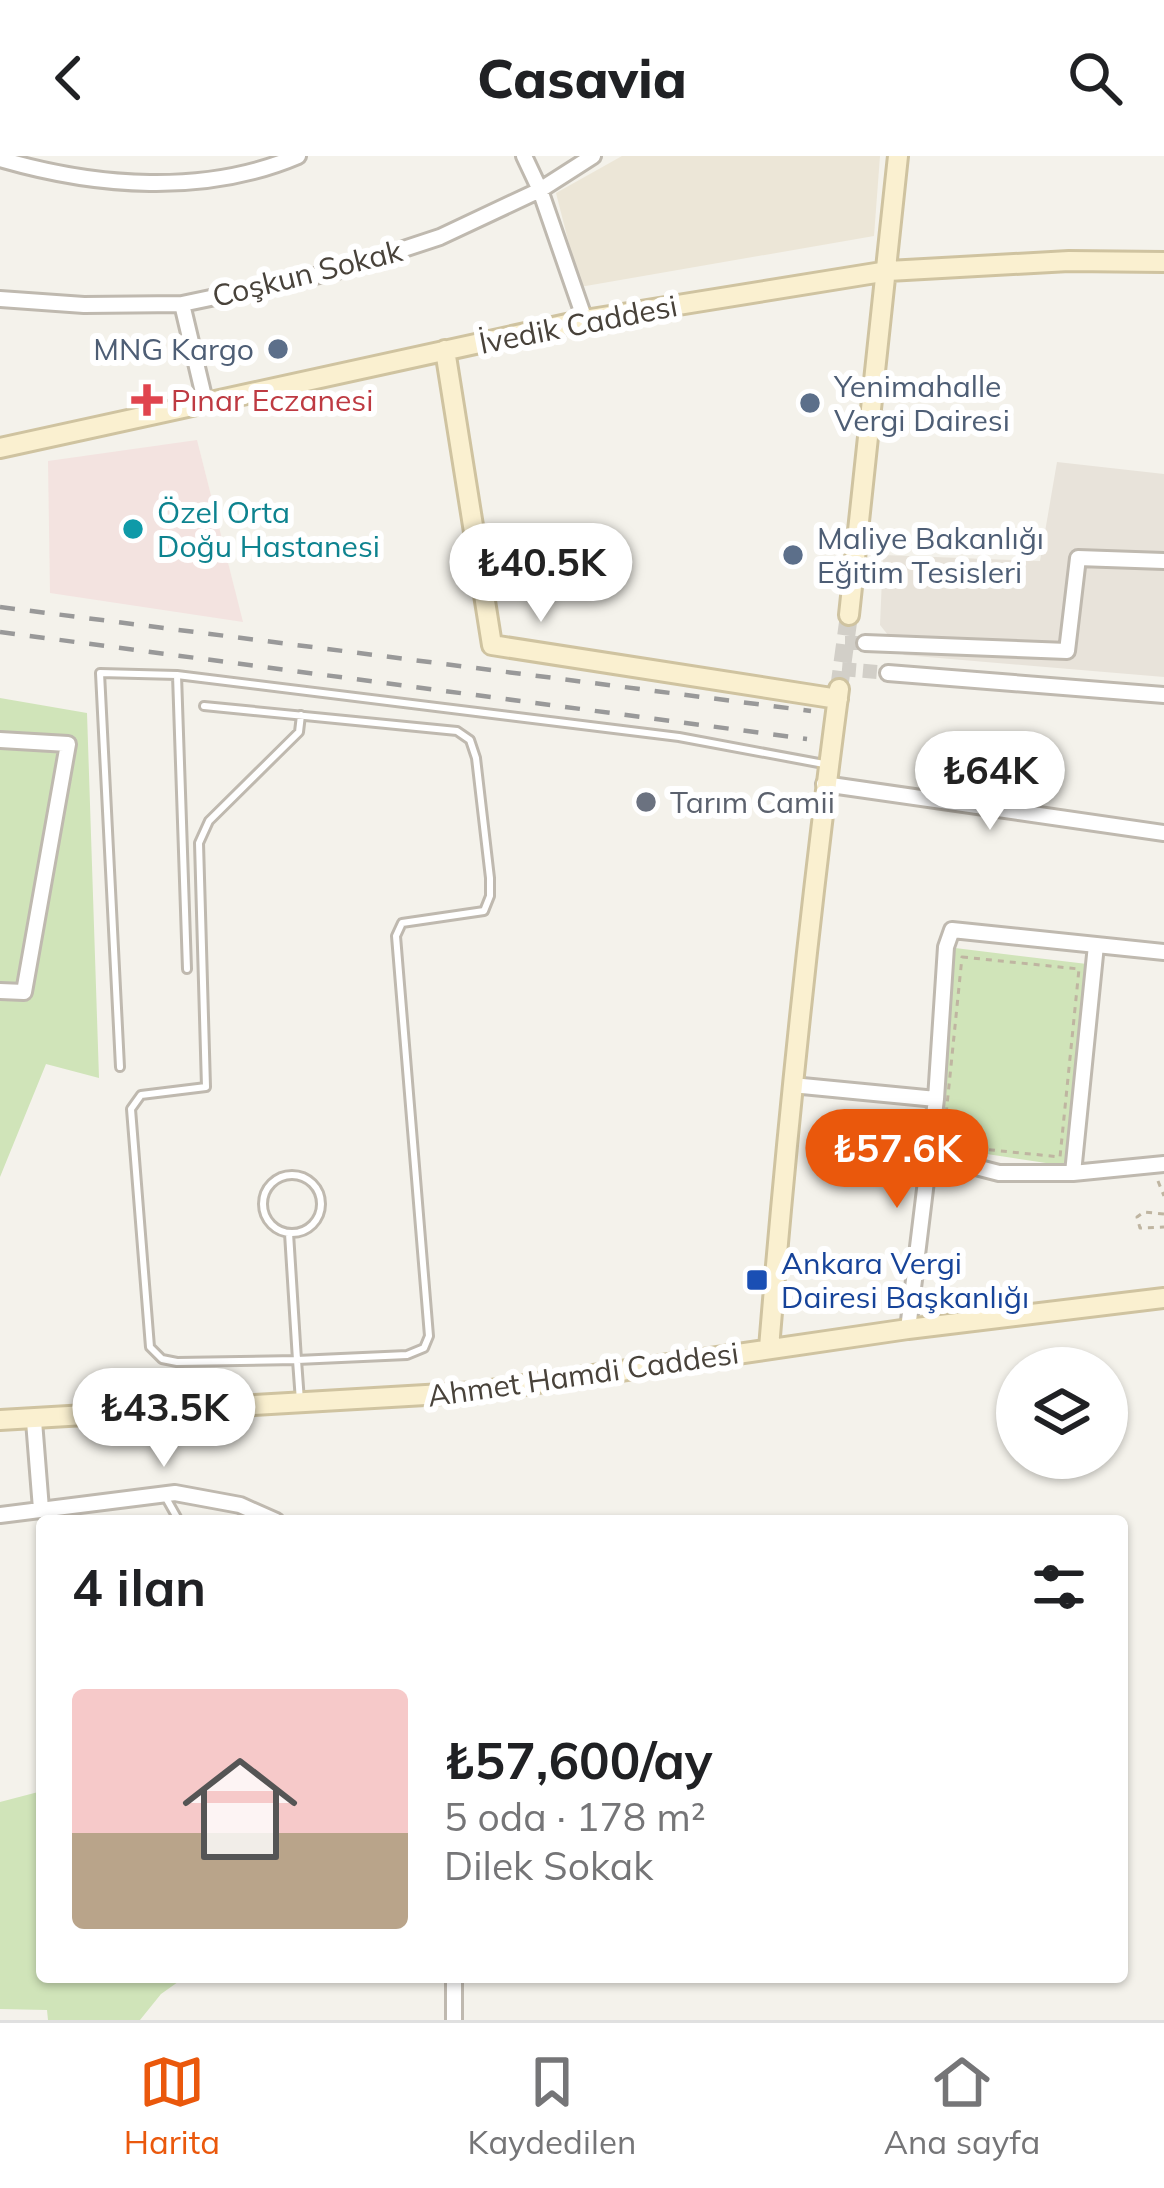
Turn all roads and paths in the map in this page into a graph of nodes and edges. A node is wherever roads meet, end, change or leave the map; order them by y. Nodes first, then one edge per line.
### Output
1 (298, 156) edge
2 (524, 156) edge
3 (593, 156) edge
4 (898, 156) edge
5 (0, 159) edge
6 (540, 190) junction
7 (1164, 262) edge
8 (888, 271) junction
9 (0, 299) edge
10 (182, 304) junction
11 (585, 320) junction
12 (445, 350) junction
13 (206, 405) junction
14 (4, 451) edge
15 (1164, 561) edge
16 (849, 615) tunnel mouth
17 (865, 643) tunnel mouth
18 (888, 673) tunnel mouth
19 (177, 675) junction
20 (1164, 695) edge
21 (204, 706) dead end
22 (301, 715) junction
23 (0, 740) edge
24 (825, 774) junction
25 (1164, 833) edge
26 (1096, 945) junction
27 (1164, 952) edge
28 (962, 957) joint
29 (187, 970) dead end
30 (0, 991) edge
31 (120, 1066) dead end
32 (792, 1085) junction
33 (936, 1099) junction
34 (929, 1155) junction
35 (1164, 1164) edge
36 (1072, 1173) junction
37 (1164, 1214) edge
38 (1164, 1227) edge
39 (289, 1233) junction
40 (1164, 1298) edge
41 (908, 1329) junction
42 (770, 1348) junction
43 (297, 1360) junction
44 (301, 1404) junction
45 (0, 1420) edge
46 (34, 1421) junction
47 (164, 1495) junction
48 (41, 1509) junction
49 (0, 1515) edge
50 (176, 1515) edge
51 (263, 1515) edge
52 (454, 1983) edge
53 (454, 2020) edge

1 - 5 street
2 - 6 street
3 - 6 street, Coşkun Sokak
4 - 8 main road
6 - 10 street, Coşkun Sokak
6 - 11 street
7 - 8 main road, İvedik Caddesi
8 - 11 main road, İvedik Caddesi
8 - 16 main road
9 - 10 street, Coşkun Sokak
10 - 13 street
11 - 12 main road, İvedik Caddesi
12 - 13 main road, İvedik Caddesi
12 - 24 main road
13 - 14 main road, İvedik Caddesi
15 - 17 street
18 - 20 street
19 - 24 lane
19 - 29 lane
19 - 31 lane
21 - 22 lane
22 - 43 lane
22 - 43 lane
23 - 30 street
24 - 25 street
24 - 32 main road
26 - 27 street
26 - 33 street
26 - 36 street
28 - 28 path
32 - 33 street
32 - 42 main road
33 - 34 street
34 - 36 street
34 - 41 street
35 - 36 street
37 - 38 path
39 - 39 lane
39 - 43 lane
40 - 41 main road, Ahmet Hamdi Caddesi
41 - 42 main road, Ahmet Hamdi Caddesi
42 - 44 main road, Ahmet Hamdi Caddesi
43 - 44 lane
44 - 46 main road, Ahmet Hamdi Caddesi
45 - 46 main road, Ahmet Hamdi Caddesi
46 - 48 street
47 - 48 street
47 - 50 lane
47 - 51 street
48 - 49 street
52 - 53 street

